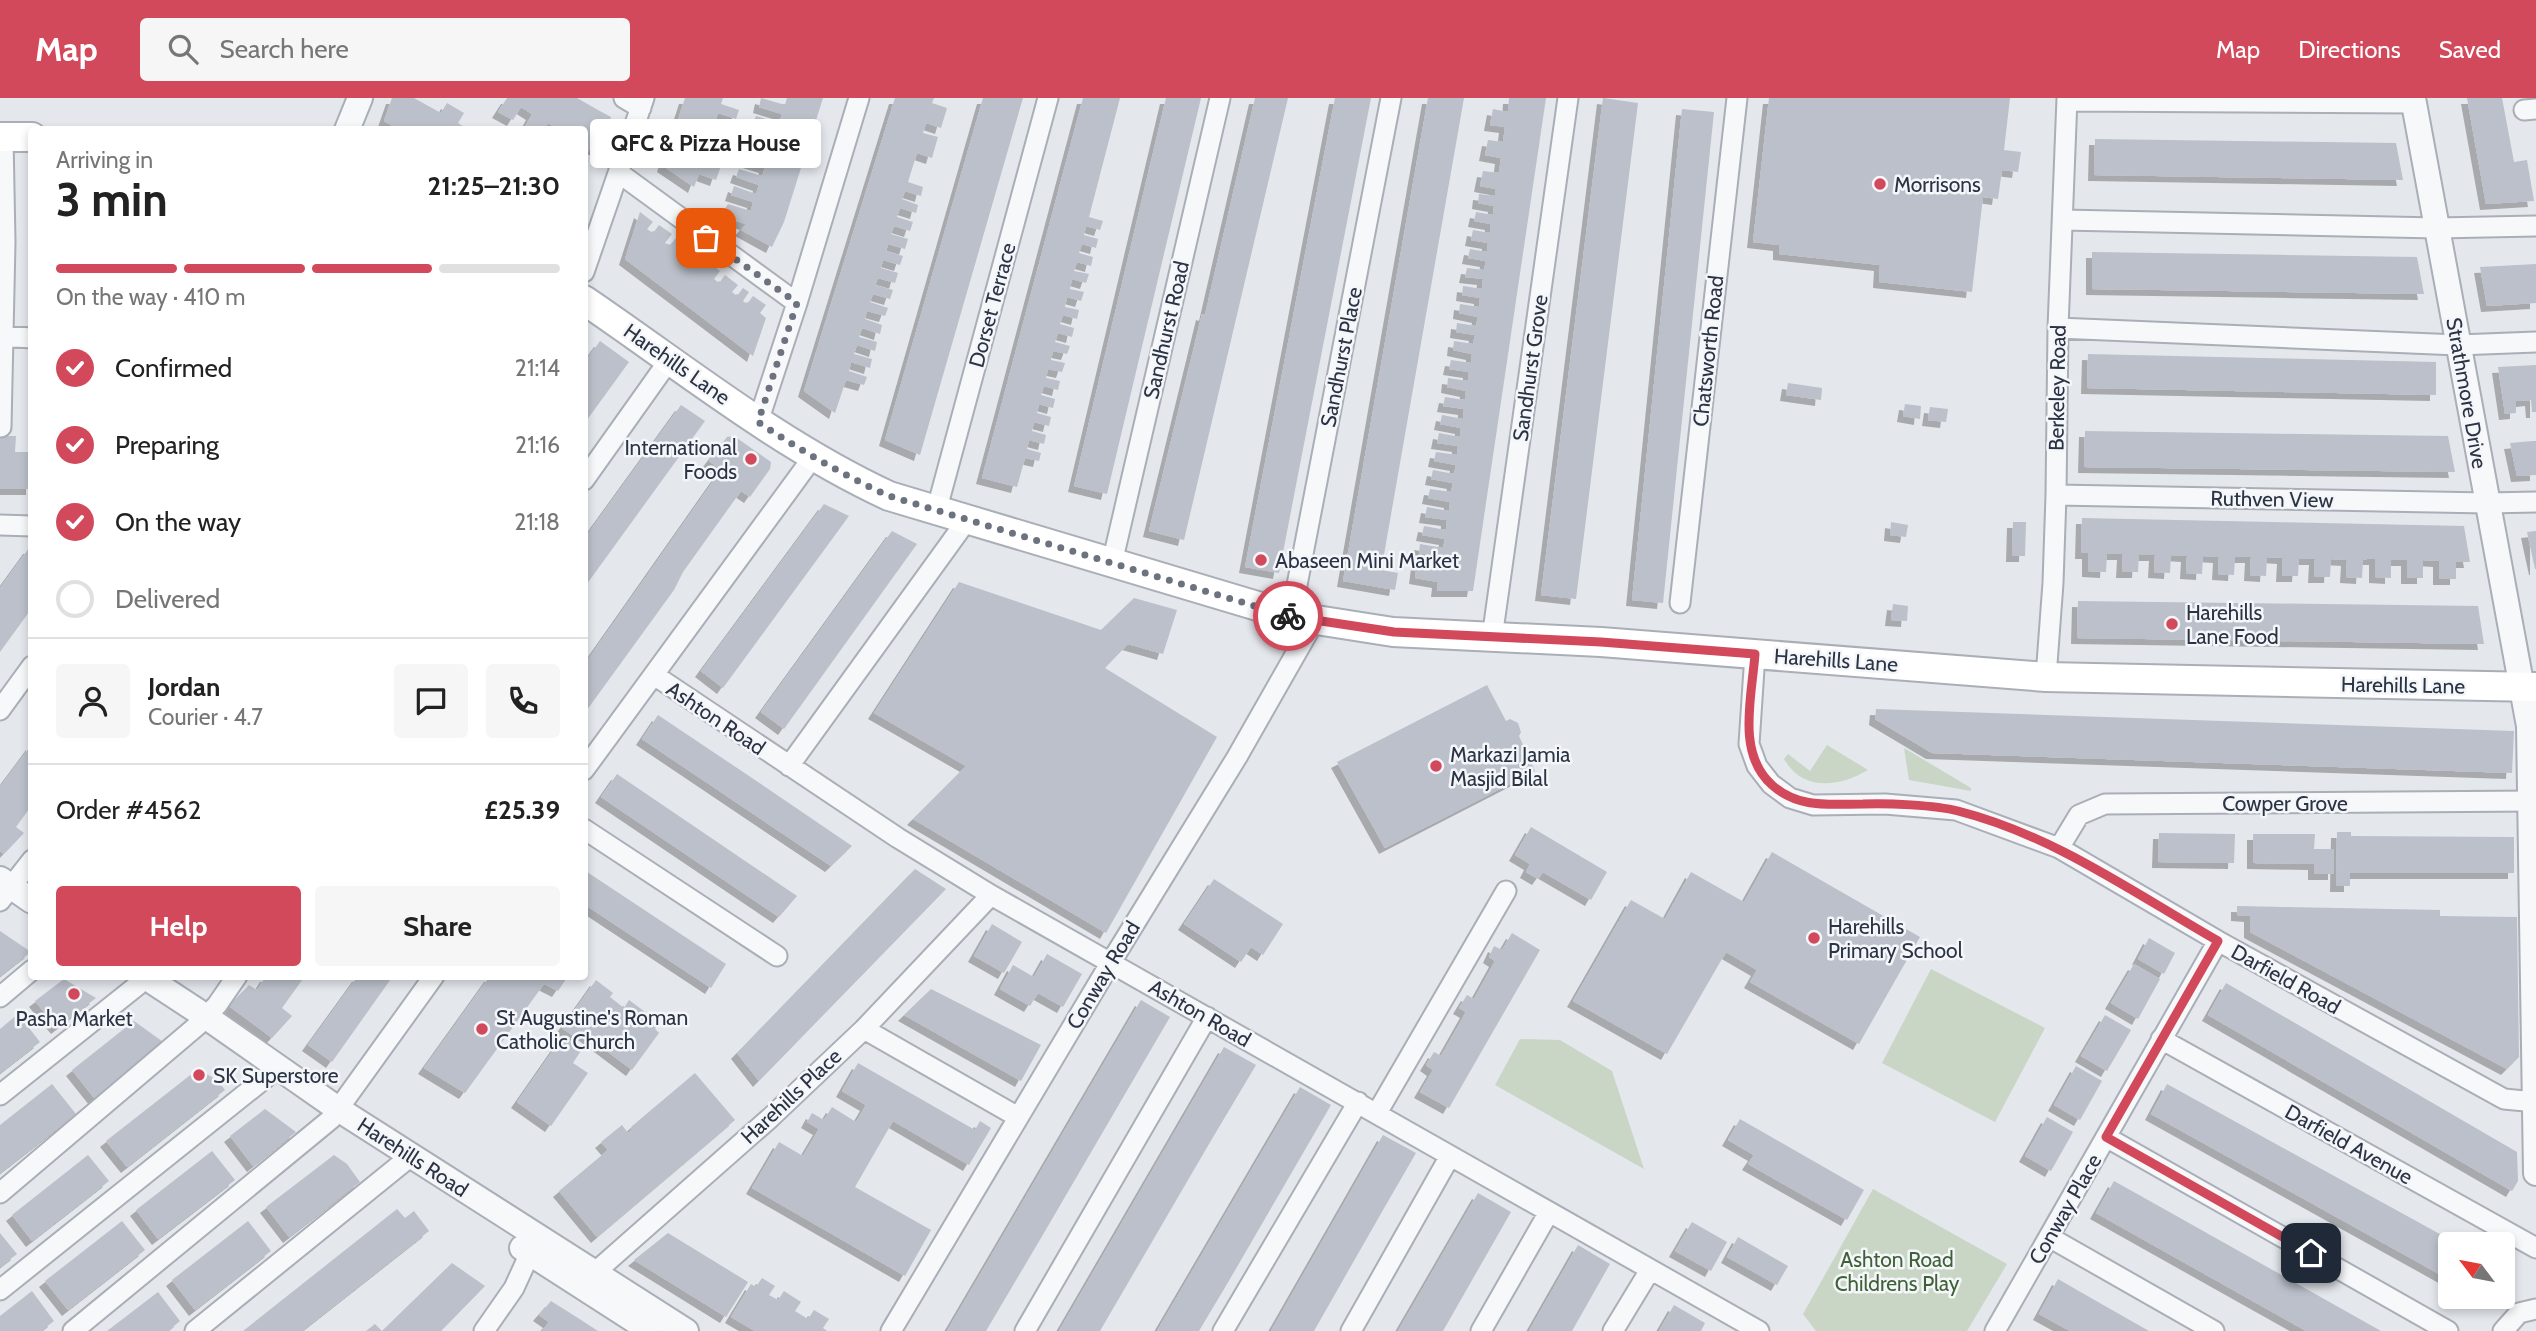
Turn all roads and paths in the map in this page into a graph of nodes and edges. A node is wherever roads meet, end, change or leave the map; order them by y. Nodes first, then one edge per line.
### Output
1 (360, 98) edge
2 (859, 98) edge
3 (1048, 98) edge
4 (1220, 98) edge
5 (1391, 98) edge
6 (1569, 98) edge
7 (1737, 98) edge
8 (2067, 99) edge
9 (636, 101) edge
10 (2413, 101) edge
11 (349, 126) edge
12 (2, 136) edge
13 (28, 137) edge
14 (619, 173) junction
15 (2063, 220) junction
16 (2536, 226) edge
17 (2437, 228) junction
18 (588, 261) edge
19 (588, 303) edge
20 (797, 303) junction
21 (2058, 328) junction
22 (2, 336) edge
23 (28, 338) edge
24 (2536, 342) edge
25 (2458, 345) junction
26 (670, 359) junction
27 (758, 422) junction
28 (1, 427) edge
29 (813, 457) junction
30 (588, 474) edge
31 (2056, 495) junction
32 (2536, 502) edge
33 (2487, 503) junction
34 (936, 512) junction
35 (967, 520) junction
36 (0, 525) edge
37 (28, 526) edge
38 (1112, 563) junction
39 (1680, 603) dead end
40 (1303, 618) junction
41 (1492, 638) junction
42 (1755, 654) junction
43 (28, 672) edge
44 (653, 676) junction
45 (2046, 677) junction
46 (2528, 687) edge
47 (0, 710) edge
48 (588, 765) edge
49 (789, 766) junction
50 (2534, 801) edge
51 (588, 832) edge
52 (2059, 848) junction
53 (28, 866) edge
54 (2533, 879) edge
55 (1506, 891) dead end
56 (8, 893) edge
57 (991, 894) junction
58 (28, 910) edge
59 (2218, 941) junction
60 (777, 956) dead end
61 (1111, 962) junction
62 (28, 973) edge
63 (134, 980) edge
64 (137, 980) edge
65 (234, 980) edge
66 (432, 980) edge
67 (2534, 987) edge
68 (0, 997) edge
69 (1207, 1017) junction
70 (201, 1021) junction
71 (864, 1029) junction
72 (2161, 1039) junction
73 (269, 1075) junction
74 (0, 1095) edge
75 (1358, 1102) junction
76 (2535, 1102) edge
77 (1377, 1113) junction
78 (335, 1114) junction
79 (1018, 1117) junction
80 (2106, 1137) junction
81 (1451, 1156) junction
82 (405, 1161) junction
83 (2536, 1173) edge
84 (0, 1194) edge
85 (1549, 1212) junction
86 (2049, 1237) junction
87 (2536, 1248) edge
88 (530, 1253) junction
89 (1650, 1270) junction
90 (587, 1280) junction
91 (0, 1290) edge
92 (2536, 1309) edge
93 (1746, 1328) edge
94 (641, 1329) edge
95 (73, 1331) edge
96 (195, 1331) edge
97 (484, 1331) edge
98 (686, 1331) edge
99 (891, 1331) edge
100 (1025, 1331) edge
101 (1223, 1331) edge
102 (1351, 1331) edge
103 (1481, 1331) edge
104 (1613, 1331) edge
105 (1996, 1331) edge
106 (2214, 1331) edge
107 (2448, 1331) edge
108 (2503, 1331) edge

1 - 11 street
2 - 20 street
3 - 34 street, Dorset Terrace
4 - 38 street, Sandhurst Road
5 - 40 street, Sandhurst Place
6 - 41 street, Sandhurst Grove
7 - 39 street, Chatsworth Road
8 - 10 street
8 - 15 street, Berkeley Road
9 - 14 street
10 - 17 street, Strathmore Drive
12 - 13 main road
12 - 22 street
14 - 18 street
14 - 20 street
15 - 17 street
15 - 21 street, Berkeley Road
16 - 17 street
17 - 25 street, Strathmore Drive
19 - 26 main road, Harehills Lane
20 - 27 street
21 - 25 street
21 - 31 street, Berkeley Road
22 - 23 street
22 - 28 street
24 - 25 street
25 - 33 street, Strathmore Drive
26 - 27 main road, Harehills Lane
26 - 30 street
27 - 29 main road, Harehills Lane
29 - 34 main road, Harehills Lane
29 - 44 street
31 - 33 street, Ruthven View
31 - 45 street, Berkeley Road
32 - 33 street, Ruthven View
33 - 46 street, Strathmore Drive
34 - 35 main road, Harehills Lane
35 - 38 main road, Harehills Lane
35 - 49 street
36 - 37 street
38 - 40 main road, Harehills Lane
40 - 41 main road, Harehills Lane
40 - 61 street, Conway Road
41 - 42 main road, Harehills Lane
42 - 45 main road, Harehills Lane
42 - 52 street, Darfield Road
43 - 47 street
44 - 48 street
44 - 49 street, Ashton Road
45 - 46 main road, Harehills Lane
46 - 50 street, Strathmore Drive
49 - 57 street, Ashton Road
50 - 52 street, Cowper Grove
50 - 54 street, Strathmore Drive
51 - 60 street
52 - 59 street, Darfield Road
53 - 56 street
54 - 67 street, Strathmore Drive
55 - 77 street
56 - 58 street
57 - 61 street, Ashton Road
57 - 71 street, Harehills Place
59 - 72 street, Conway Place
59 - 76 street, Darfield Road
61 - 69 street, Ashton Road
61 - 79 street, Conway Road
62 - 68 street
63 - 74 street
64 - 70 street, Harehills Road
65 - 70 street
66 - 78 street
67 - 76 street, Strathmore Drive
69 - 75 street, Ashton Road
69 - 100 street
70 - 73 street, Harehills Road
70 - 78 street, Harehills Road
70 - 84 street
71 - 79 street
71 - 90 street, Harehills Place
72 - 80 street, Conway Place
72 - 87 street, Darfield Avenue
73 - 78 street, Harehills Road
73 - 91 street
75 - 77 street, Ashton Road
75 - 101 street
76 - 83 street, Strathmore Drive
77 - 81 street, Ashton Road
78 - 82 street, Harehills Road
78 - 95 street
79 - 99 street, Conway Road
80 - 86 street, Conway Place
80 - 107 street
81 - 85 street, Ashton Road
81 - 102 street
82 - 88 street, Harehills Road
82 - 90 street, Harehills Road
82 - 96 street
85 - 89 street, Ashton Road
85 - 103 street
86 - 105 street, Conway Place
86 - 106 street
88 - 90 street, Harehills Road
88 - 97 street
89 - 93 street, Ashton Road
89 - 104 street
90 - 94 street, Harehills Road
90 - 98 street, Harehills Road
92 - 108 street

